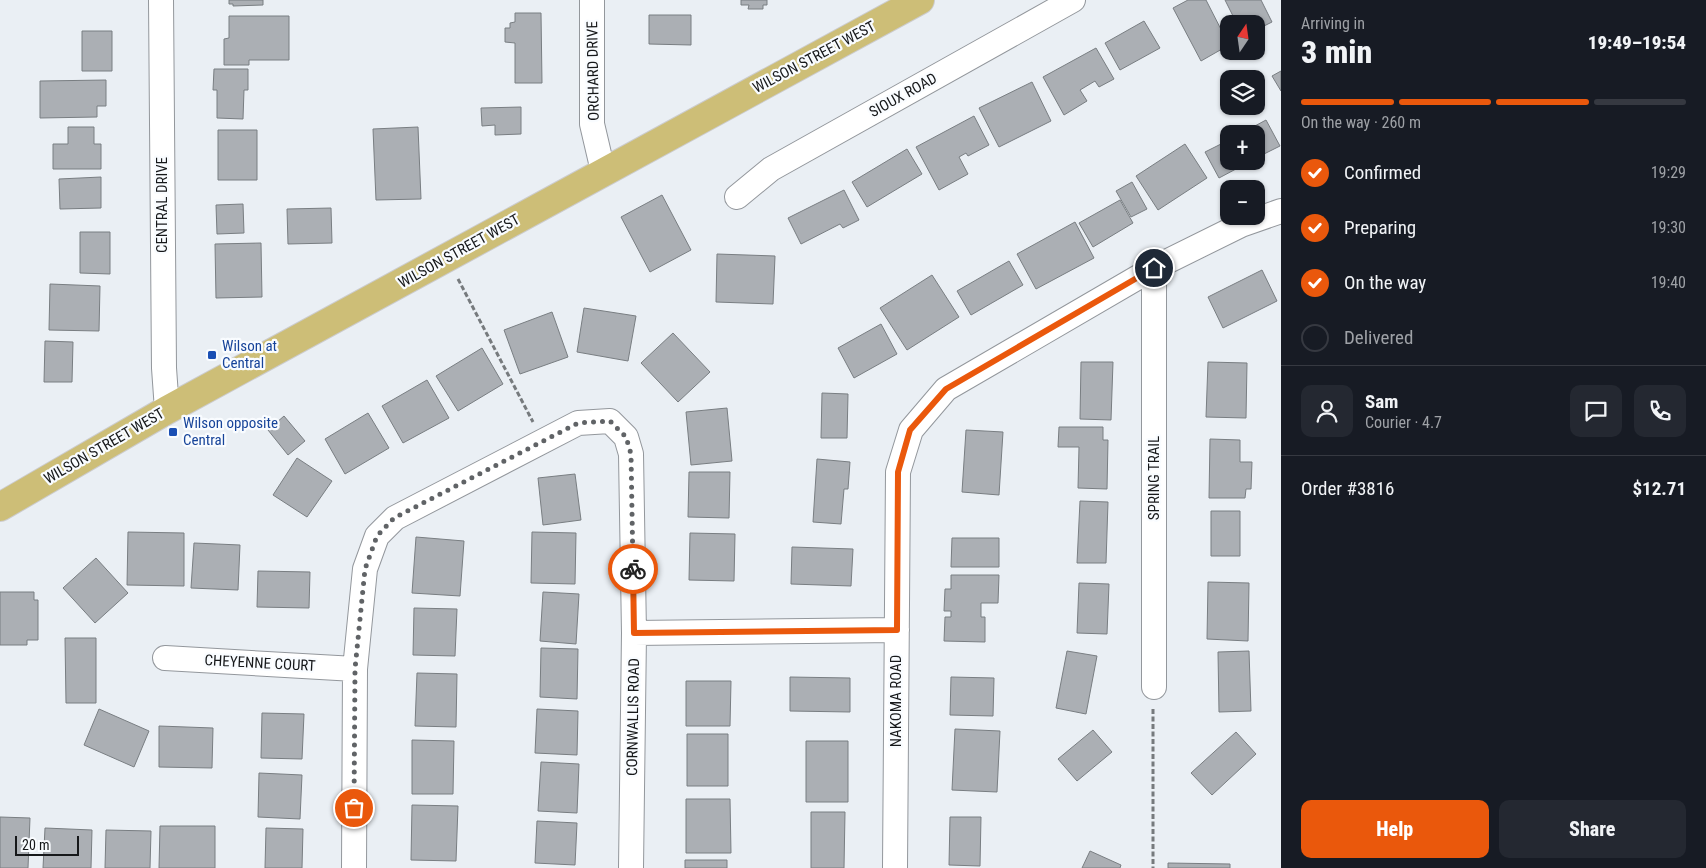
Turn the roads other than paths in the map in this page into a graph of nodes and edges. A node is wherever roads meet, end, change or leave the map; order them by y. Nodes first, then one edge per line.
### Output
1 (161, 0) edge
2 (592, 0) edge
3 (920, 0) edge
4 (1074, 0) edge
5 (603, 170) junction
6 (737, 197) dead end
7 (1281, 211) edge
8 (1154, 268) junction
9 (166, 410) junction
10 (0, 507) edge
11 (897, 630) junction
12 (634, 633) junction
13 (165, 658) dead end
14 (355, 669) junction
15 (1154, 687) road end
16 (354, 868) edge
17 (631, 868) edge
18 (895, 868) edge

1 - 9 street, CENTRAL DRIVE
2 - 5 street, ORCHARD DRIVE
3 - 5 main road, WILSON STREET WEST
4 - 6 street, SIOUX ROAD
5 - 9 main road, WILSON STREET WEST
7 - 8 street, NAKOMA ROAD
8 - 11 street, NAKOMA ROAD
8 - 15 street, SPRING TRAIL
9 - 10 main road, WILSON STREET WEST
11 - 12 street
11 - 18 street, NAKOMA ROAD
12 - 14 street, CORNWALLIS ROAD
12 - 17 street, CORNWALLIS ROAD
13 - 14 street, CHEYENNE COURT
14 - 16 street, CORNWALLIS ROAD

